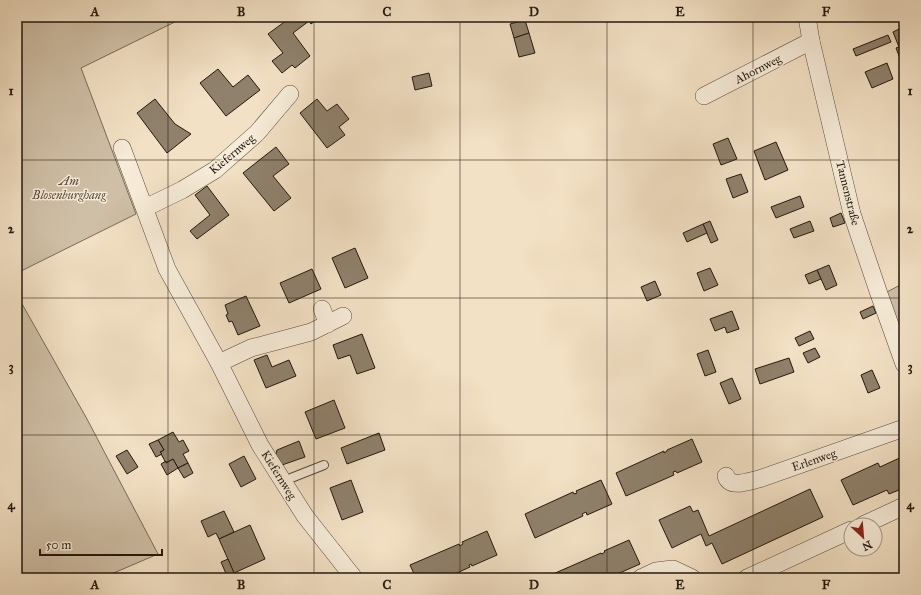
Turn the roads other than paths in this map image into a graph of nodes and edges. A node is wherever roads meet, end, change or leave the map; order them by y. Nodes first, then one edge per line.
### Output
1 (808, 17) edge
2 (811, 41) junction
3 (290, 94) dead end
4 (704, 96) dead end
5 (122, 148) dead end
6 (145, 208) junction
7 (343, 316) dead end
8 (219, 364) junction
9 (904, 364) edge
10 (904, 428) edge
11 (324, 465) dead end
12 (726, 476) dead end
13 (285, 484) junction
14 (904, 506) edge
15 (880, 517) edge
16 (843, 534) edge
17 (354, 578) edge
18 (642, 578) edge
19 (692, 578) edge
20 (747, 578) edge

1 - 2 street, Tannenstraße
2 - 4 street, Ahornweg
2 - 9 street, Tannenstraße
3 - 6 street, Kiefernweg
5 - 6 street, Kiefernweg
6 - 8 street, Kiefernweg
7 - 8 street
8 - 13 street, Kiefernweg
10 - 12 street, Erlenweg
11 - 13 lane
13 - 17 street, Kiefernweg
14 - 15 street
16 - 20 street
18 - 19 street

